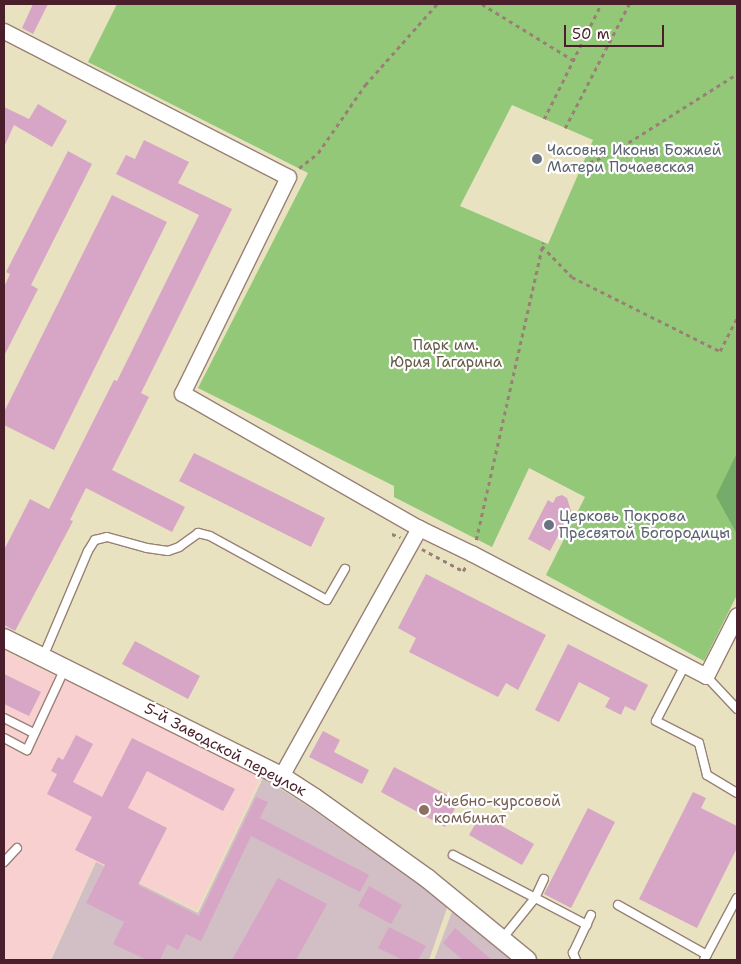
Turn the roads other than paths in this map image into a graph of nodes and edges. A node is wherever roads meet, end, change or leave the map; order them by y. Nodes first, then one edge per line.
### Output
1 (4, 31) edge
2 (419, 528) junction
3 (345, 569) dead end
4 (737, 615) edge
5 (4, 638) edge
6 (43, 657) junction
7 (685, 664) junction
8 (65, 668) junction
9 (706, 676) junction
10 (737, 709) edge
11 (4, 718) edge
12 (34, 733) junction
13 (4, 738) edge
14 (281, 776) junction
15 (737, 793) edge
16 (17, 848) dead end
17 (453, 855) dead end
18 (4, 862) edge
19 (544, 879) dead end
20 (535, 898) junction
21 (737, 898) edge
22 (618, 906) dead end
23 (591, 916) dead end
24 (587, 925) junction
25 (502, 940) junction
26 (705, 958) edge
27 (527, 960) edge
28 (576, 960) edge

1 - 2 street
2 - 7 street
2 - 14 street
3 - 6 lane
4 - 9 street
5 - 6 street, 5-й Заводской переулок
6 - 8 street, 5-й Заводской переулок
7 - 9 street
7 - 15 lane
8 - 12 lane
8 - 14 street, 5-й Заводской переулок
9 - 10 lane
11 - 12 lane
12 - 13 lane
14 - 25 street, 5-й Заводской переулок
16 - 18 lane
17 - 20 lane
19 - 20 lane
20 - 24 lane
20 - 25 lane
21 - 26 lane
22 - 26 lane
23 - 24 lane
24 - 28 lane
25 - 27 street, 5-й Заводской переулок

